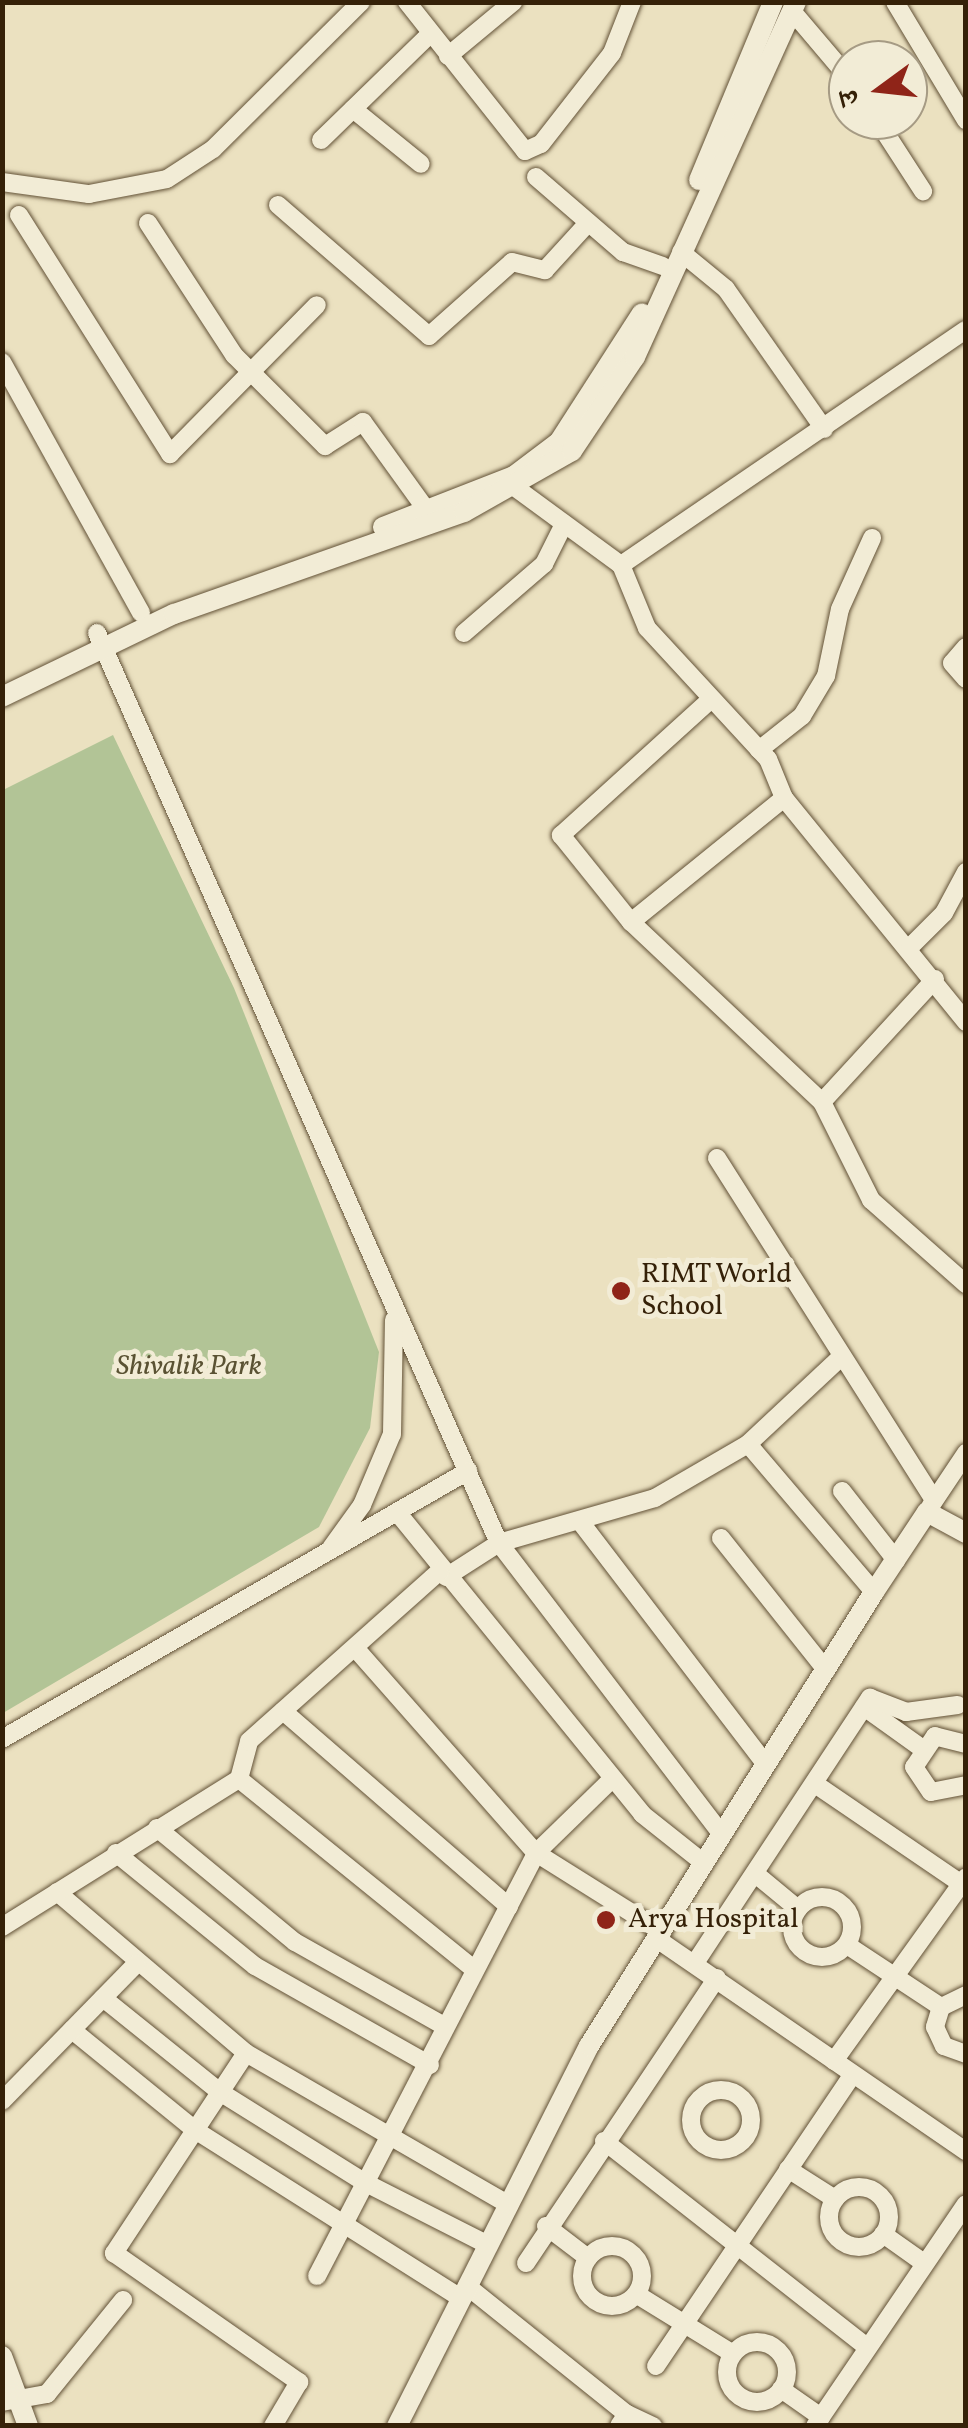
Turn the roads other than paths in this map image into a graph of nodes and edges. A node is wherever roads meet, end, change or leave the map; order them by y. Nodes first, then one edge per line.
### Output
1 (362, 2) edge
2 (408, 2) edge
3 (513, 2) edge
4 (632, 2) edge
5 (896, 2) edge
6 (787, 5) edge
7 (431, 33) junction
8 (828, 53) edge
9 (448, 56) junction
10 (353, 109) junction
11 (966, 120) edge
12 (321, 140) dead end
13 (889, 140) edge
14 (422, 164) dead end
15 (536, 177) dead end
16 (2, 182) edge
17 (922, 191) dead end
18 (278, 205) dead end
19 (18, 215) dead end
20 (148, 223) dead end
21 (587, 224) junction
22 (681, 252) junction
23 (663, 266) junction
24 (317, 305) dead end
25 (966, 330) edge
26 (2, 362) edge
27 (251, 368) junction
28 (824, 429) junction
29 (516, 488) junction
30 (433, 515) junction
31 (564, 524) junction
32 (872, 538) dead end
33 (621, 564) junction
34 (141, 613) junction
35 (464, 633) dead end
36 (100, 639) junction
37 (966, 647) edge
38 (966, 679) edge
39 (2, 681) edge
40 (2, 697) edge
41 (709, 701) junction
42 (760, 750) junction
43 (784, 798) junction
44 (966, 872) edge
45 (632, 922) junction
46 (910, 947) junction
47 (934, 979) junction
48 (966, 1022) edge
49 (822, 1102) junction
50 (717, 1158) dead end
51 (966, 1284) edge
52 (392, 1302) junction
53 (841, 1357) junction
54 (748, 1444) junction
55 (966, 1453) edge
56 (468, 1472) junction
57 (842, 1492) dead end
58 (931, 1506) junction
59 (397, 1512) junction
60 (582, 1524) junction
61 (966, 1533) edge
62 (721, 1538) dead end
63 (499, 1543) junction
64 (328, 1552) junction
65 (896, 1560) junction
66 (443, 1574) junction
67 (874, 1592) junction
68 (356, 1649) junction
69 (826, 1670) junction
70 (958, 1705) dead end
71 (864, 1706) junction
72 (283, 1712) junction
73 (2, 1739) edge
74 (966, 1744) edge
75 (920, 1747) junction
76 (766, 1766) junction
77 (613, 1778) junction
78 (239, 1780) junction
79 (966, 1785) edge
80 (818, 1786) junction
81 (157, 1828) junction
82 (722, 1836) junction
83 (116, 1853) junction
84 (536, 1854) junction
85 (705, 1864) junction
86 (758, 1876) junction
87 (964, 1882) edge
88 (57, 1892) junction
89 (509, 1907) junction
90 (798, 1909) junction
91 (2, 1927) edge
92 (659, 1935) junction
93 (847, 1944) junction
94 (695, 1963) junction
95 (136, 1964) junction
96 (474, 1969) junction
97 (895, 1976) junction
98 (717, 1978) junction
99 (966, 1995) edge
100 (103, 1998) junction
101 (941, 2007) junction
102 (444, 2026) junction
103 (72, 2030) junction
104 (246, 2053) junction
105 (966, 2054) edge
106 (834, 2061) junction
107 (430, 2066) junction
108 (853, 2074) junction
109 (220, 2092) junction
110 (2, 2101) edge
111 (195, 2130) junction
112 (386, 2136) junction
113 (604, 2142) junction
114 (966, 2152) edge
115 (788, 2169) junction
116 (364, 2182) junction
117 (835, 2199) junction
118 (966, 2204) edge
119 (508, 2205) junction
120 (344, 2220) junction
121 (546, 2226) junction
122 (884, 2234) junction
123 (488, 2245) junction
124 (737, 2246) junction
125 (588, 2258) junction
126 (526, 2264) dead end
127 (924, 2264) junction
128 (318, 2276) dead end
129 (464, 2292) junction
130 (636, 2294) junction
131 (123, 2300) dead end
132 (682, 2326) junction
133 (868, 2348) junction
134 (732, 2354) junction
135 (2, 2356) edge
136 (656, 2366) dead end
137 (781, 2390) junction
138 (10, 2401) edge
139 (624, 2420) edge
140 (818, 2421) edge
141 (28, 2426) edge
142 (273, 2426) edge
143 (398, 2426) edge
144 (653, 2426) edge

1 - 16 street
2 - 7 street
3 - 9 street
4 - 9 street
5 - 11 street
6 - 8 street
6 - 22 street
6 - 23 street
7 - 9 street
7 - 10 street
10 - 12 street
10 - 14 street
13 - 17 street
15 - 21 street
18 - 21 street
19 - 27 street
20 - 27 street
21 - 23 street
22 - 28 street
22 - 29 street
23 - 30 street
24 - 27 street
25 - 28 street
26 - 34 street
27 - 30 street
28 - 33 street
29 - 30 street
29 - 31 street
30 - 34 street
30 - 36 street
31 - 33 street
31 - 35 street
32 - 42 street
33 - 41 street
34 - 36 street
36 - 39 street
36 - 40 street
36 - 52 street
37 - 38 street
41 - 42 street
41 - 45 street
42 - 43 street
43 - 45 street
43 - 46 street
44 - 46 street
45 - 49 street
46 - 47 street
47 - 48 street
47 - 49 street
49 - 51 street
50 - 53 street
52 - 56 street
52 - 64 street
53 - 54 street
53 - 58 street
54 - 60 street
54 - 67 street
55 - 58 street
56 - 59 street
56 - 63 street
57 - 65 street
58 - 61 street
58 - 65 street
59 - 64 street
59 - 66 street
60 - 63 street
60 - 76 street
62 - 69 street
63 - 66 street
63 - 82 street
64 - 73 street
65 - 67 street
66 - 68 street
66 - 77 street
67 - 69 street
68 - 72 street
68 - 84 street
69 - 76 street
70 - 71 street
71 - 75 street
71 - 80 street
72 - 78 street
72 - 89 street
74 - 75 street
75 - 79 street
76 - 82 street
77 - 84 street
77 - 85 street
78 - 81 street
78 - 96 street
80 - 86 street
80 - 87 street
81 - 83 street
81 - 102 street
82 - 85 street
83 - 88 street
83 - 107 street
84 - 89 street
84 - 92 street
85 - 92 street
86 - 90 street
86 - 94 street
87 - 97 street
88 - 91 street
88 - 95 street
89 - 96 street
90 - 93 street
90 - 93 street
92 - 94 street
92 - 119 street
93 - 97 street
94 - 98 street
95 - 100 street
95 - 104 street
96 - 102 street
97 - 101 street
97 - 106 street
98 - 106 street
98 - 113 street
99 - 101 street
100 - 103 street
100 - 109 street
101 - 105 street
102 - 107 street
103 - 110 street
103 - 111 street
104 - 109 street
104 - 112 street
106 - 108 street
107 - 112 street
108 - 114 street
108 - 115 street
109 - 111 street
109 - 116 street
111 - 120 street
111 - 142 street
112 - 116 street
112 - 119 street
113 - 121 street
113 - 124 street
115 - 117 street
115 - 124 street
116 - 120 street
116 - 123 street
117 - 122 street
117 - 122 street
118 - 127 street
119 - 123 street
120 - 128 street
120 - 129 street
121 - 125 street
121 - 126 street
122 - 127 street
123 - 129 street
124 - 132 street
124 - 133 street
125 - 130 street
125 - 130 street
127 - 133 street
129 - 139 street
129 - 143 street
130 - 132 street
131 - 138 street
132 - 134 street
132 - 136 street
133 - 140 street
134 - 137 street
134 - 137 street
135 - 138 street
137 - 140 street
138 - 141 street
139 - 144 street

